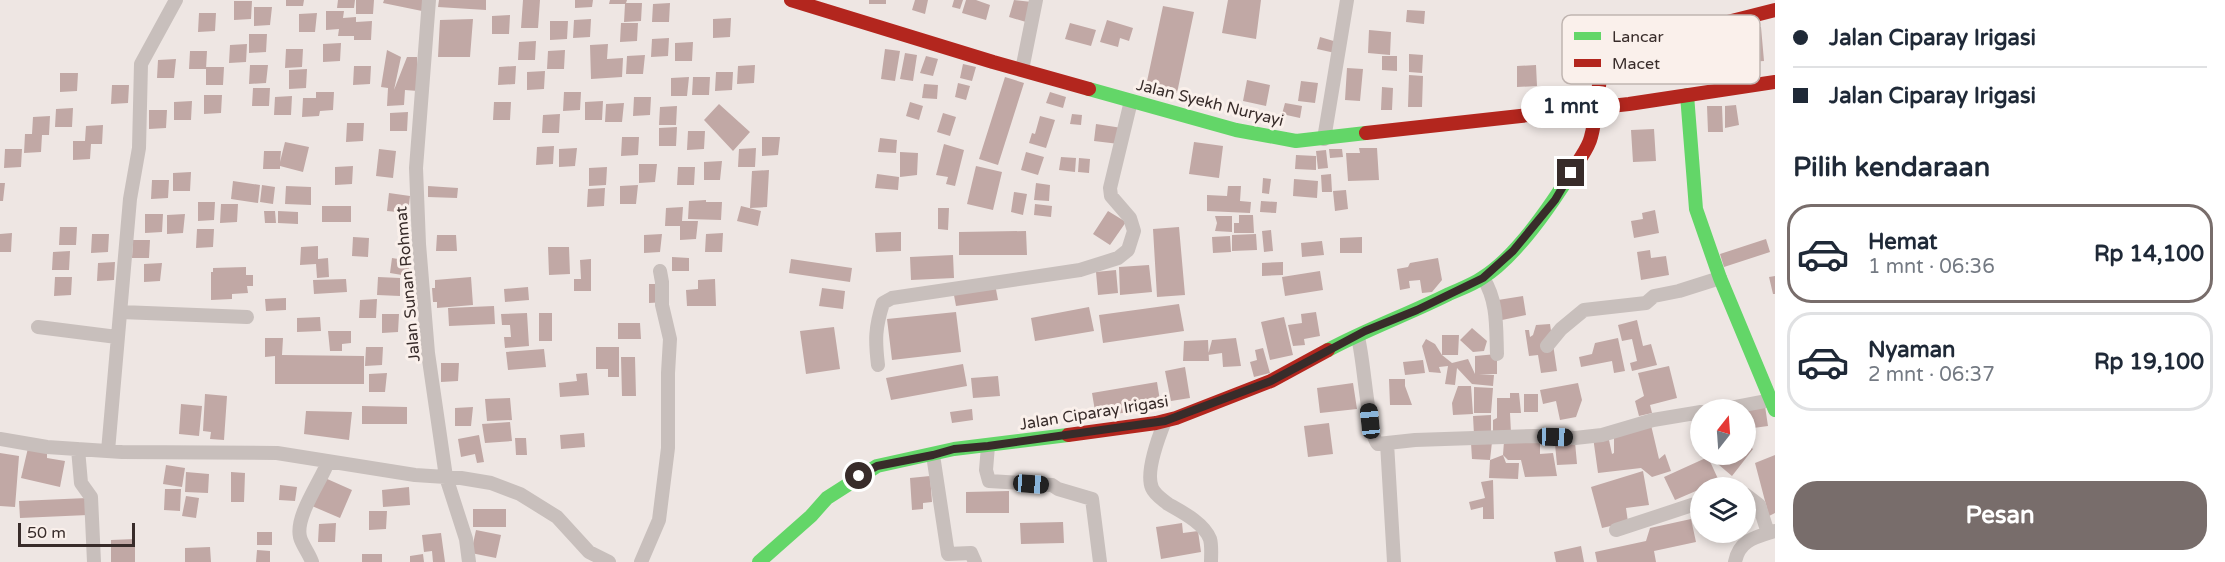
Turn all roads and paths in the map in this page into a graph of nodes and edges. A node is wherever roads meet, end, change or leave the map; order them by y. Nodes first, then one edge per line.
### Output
1 (176, 0) edge
2 (429, 0) edge
3 (791, 0) edge
4 (1036, 0) edge
5 (1347, 0) edge
6 (1775, 10) edge
7 (1755, 15) edge
8 (1022, 70) junction
9 (1775, 82) edge
10 (1600, 84) edge
11 (1687, 95) junction
12 (1131, 101) junction
13 (1599, 107) junction
14 (1324, 139) junction
15 (660, 271) dead end
16 (1720, 278) junction
17 (1488, 288) junction
18 (121, 312) junction
19 (247, 317) dead end
20 (38, 327) dead end
21 (117, 337) junction
22 (1359, 341) junction
23 (1547, 346) dead end
24 (1497, 354) dead end
25 (878, 365) dead end
26 (1773, 405) edge
27 (1756, 407) edge
28 (1690, 414) edge
29 (1163, 425) junction
30 (0, 439) edge
31 (1388, 443) junction
32 (988, 446) junction
33 (78, 449) junction
34 (108, 451) junction
35 (933, 455) junction
36 (328, 462) junction
37 (446, 477) junction
38 (1756, 502) edge
39 (1690, 506) edge
40 (1616, 530) dead end
41 (1772, 532) edge
42 (949, 558) edge
43 (94, 562) edge
44 (312, 562) edge
45 (469, 562) edge
46 (609, 562) edge
47 (641, 562) edge
48 (759, 562) edge
49 (975, 562) edge
50 (1100, 562) edge
51 (1211, 562) edge
52 (1394, 562) edge
53 (1735, 562) edge

1 - 18 street
2 - 37 street, Jalan Sunan Rohmat
3 - 8 street, Jalan Syekh Nuryayi
4 - 8 street
5 - 14 street
6 - 7 street, Jalan Ciparay Irigasi
8 - 12 street, Jalan Syekh Nuryayi
9 - 11 street, Jalan Syekh Nuryayi
10 - 13 street, Jalan Ciparay Irigasi
11 - 13 street, Jalan Syekh Nuryayi
11 - 16 street
12 - 14 street, Jalan Syekh Nuryayi
12 - 25 street
13 - 14 street, Jalan Syekh Nuryayi
13 - 17 street, Jalan Ciparay Irigasi
15 - 47 street
16 - 23 street
16 - 26 street
17 - 22 street, Jalan Ciparay Irigasi
17 - 24 street
18 - 19 street
18 - 21 street
20 - 21 street
21 - 34 street
22 - 29 street, Jalan Ciparay Irigasi
22 - 31 street
26 - 27 street
28 - 31 street
29 - 32 street, Jalan Ciparay Irigasi
29 - 51 street
30 - 33 street
31 - 52 street
32 - 35 street, Jalan Ciparay Irigasi
32 - 50 street
33 - 34 street
33 - 43 street
34 - 36 street
35 - 42 street
35 - 48 street, Jalan Ciparay Irigasi
36 - 37 street
36 - 44 street
37 - 45 street, Jalan Sunan Rohmat
37 - 46 street
38 - 41 street
39 - 40 street
41 - 53 street
42 - 49 street

